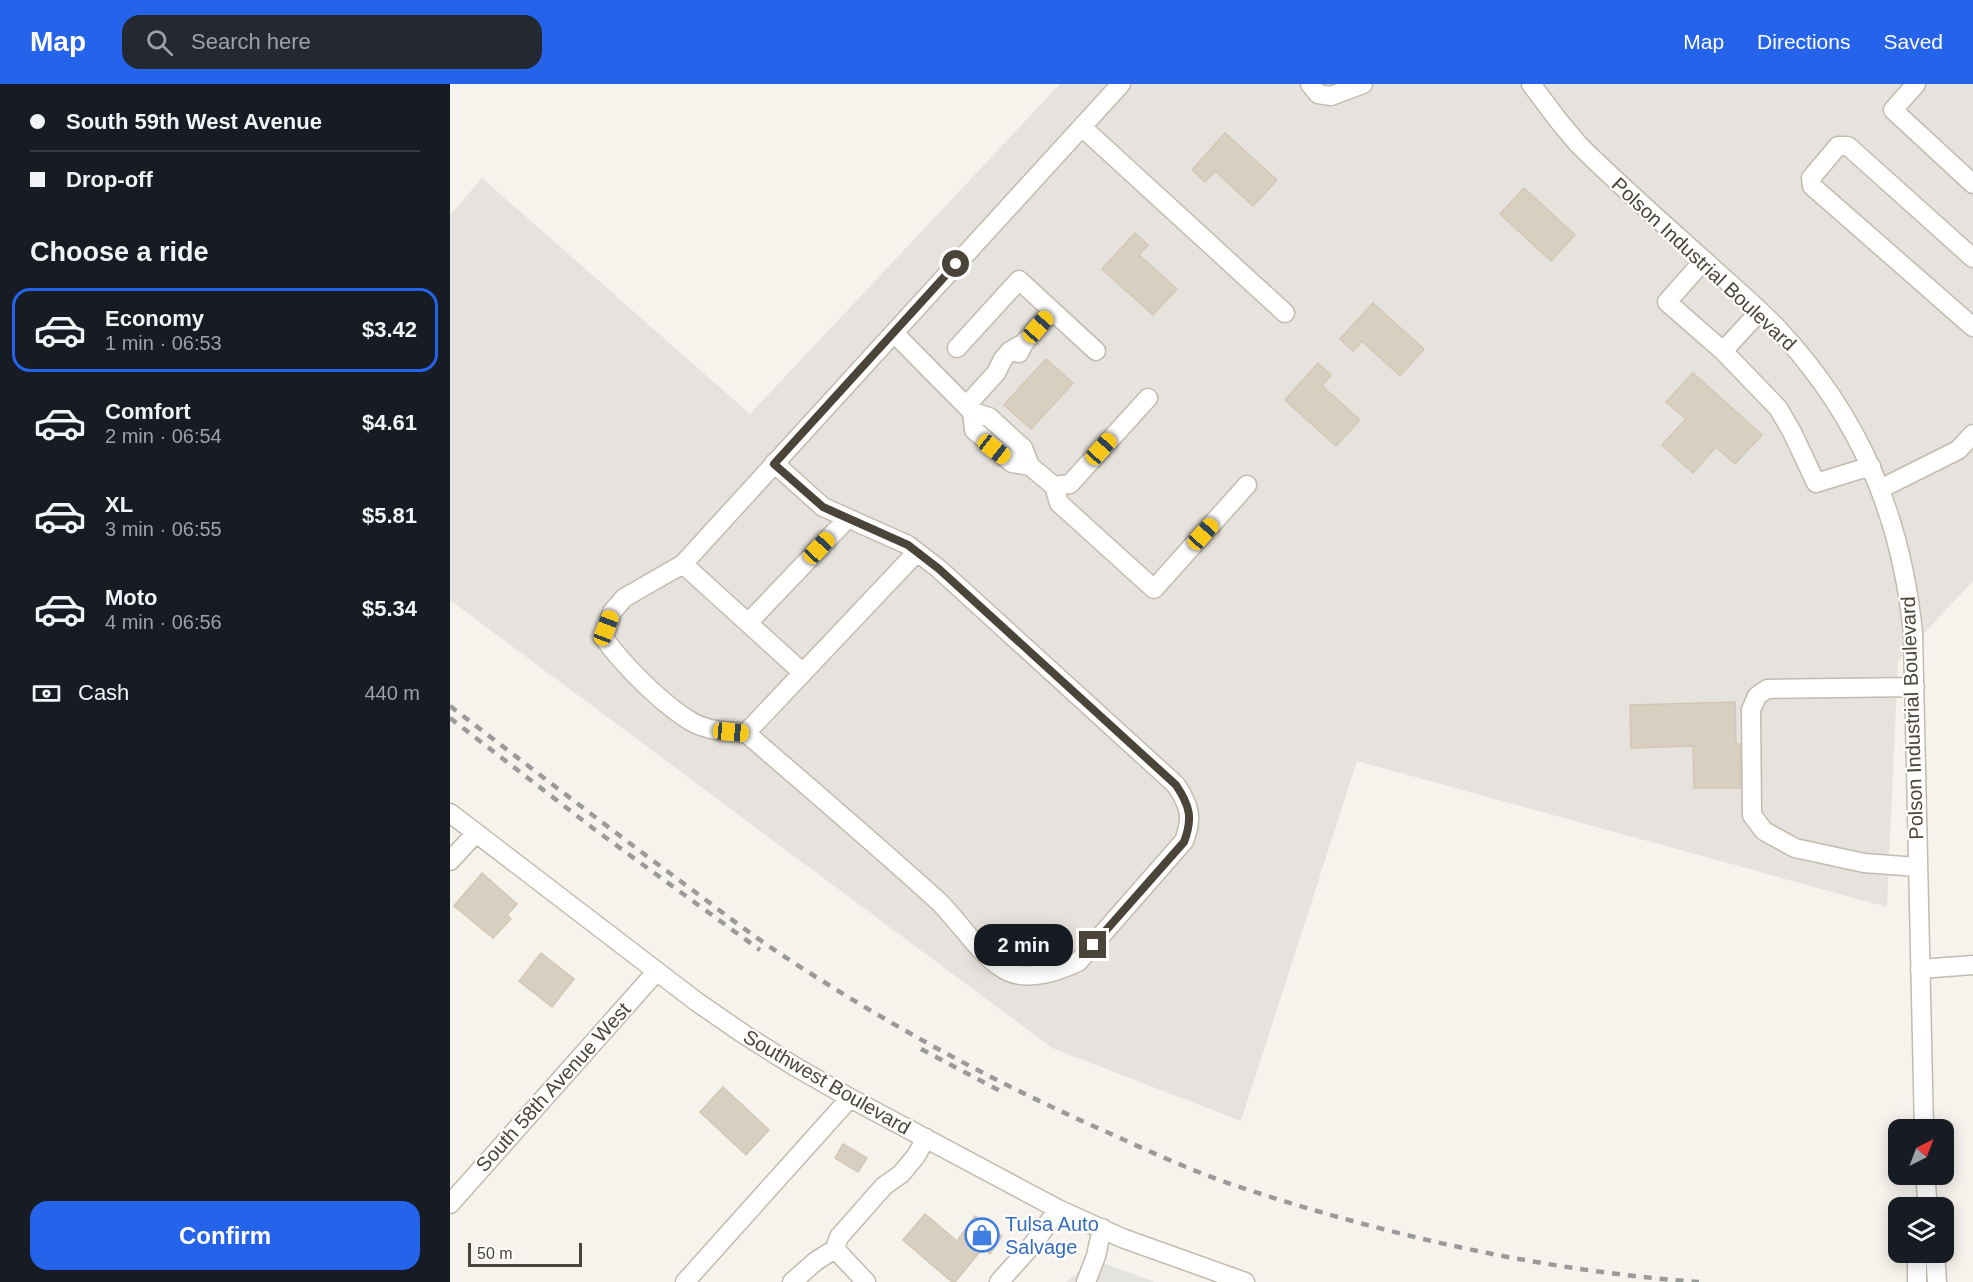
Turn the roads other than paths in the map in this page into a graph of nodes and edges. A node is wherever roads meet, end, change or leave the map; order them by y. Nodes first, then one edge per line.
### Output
1 (1121, 84) edge
2 (1310, 84) edge
3 (1363, 84) edge
4 (1532, 84) edge
5 (1916, 84) edge
6 (1082, 127) junction
7 (1973, 184) edge
8 (1973, 258) edge
9 (1704, 260) junction
10 (1053, 311) junction
11 (1760, 311) junction
12 (1285, 313) dead end
13 (1973, 327) edge
14 (894, 333) junction
15 (957, 348) dead end
16 (1096, 351) dead end
17 (1723, 351) junction
18 (1148, 398) dead end
19 (969, 409) junction
20 (1973, 434) edge
21 (774, 464) junction
22 (1871, 466) junction
23 (1247, 485) dead end
24 (1054, 486) junction
25 (1880, 489) junction
26 (848, 518) junction
27 (917, 552) junction
28 (683, 564) junction
29 (748, 623) junction
30 (803, 673) junction
31 (1915, 687) junction
32 (746, 733) junction
33 (450, 813) edge
34 (476, 832) junction
35 (450, 861) edge
36 (1917, 867) junction
37 (1973, 966) edge
38 (1920, 969) junction
39 (657, 971) junction
40 (850, 1098) junction
41 (1924, 1119) edge
42 (926, 1138) junction
43 (450, 1204) edge
44 (1058, 1209) junction
45 (1102, 1228) junction
46 (835, 1249) junction
47 (1917, 1263) edge
48 (1935, 1263) edge
49 (1219, 1278) edge
50 (1093, 1280) edge
51 (685, 1282) edge
52 (792, 1282) edge
53 (866, 1282) edge
54 (999, 1282) edge
55 (1245, 1282) edge
56 (1917, 1282) edge
57 (1936, 1282) edge

1 - 6 street
2 - 3 street
4 - 9 street, Polson Industrial Boulevard
5 - 7 street
6 - 12 street
6 - 14 street
8 - 13 street
9 - 11 street, Polson Industrial Boulevard
9 - 17 street
10 - 15 street
10 - 16 street
10 - 19 street
11 - 17 street
11 - 22 street, Polson Industrial Boulevard
14 - 19 street
14 - 21 street
17 - 22 street
18 - 24 street
19 - 24 street
20 - 25 street
21 - 26 street
21 - 28 street
22 - 25 street, Polson Industrial Boulevard
23 - 24 street
25 - 31 street, Polson Industrial Boulevard
26 - 27 street
26 - 29 street
27 - 30 street
27 - 32 street
28 - 29 street
28 - 32 street
29 - 30 street
30 - 32 street
31 - 36 street, Polson Industrial Boulevard
31 - 36 street
33 - 34 street, Southwest Boulevard
34 - 35 street
34 - 39 street, Southwest Boulevard
36 - 38 street, Polson Industrial Boulevard
37 - 38 street
38 - 41 street, Polson Industrial Boulevard
39 - 40 street, Southwest Boulevard
39 - 43 street, South 58th Avenue West
40 - 42 street, Southwest Boulevard
40 - 51 street
42 - 44 street, Southwest Boulevard
42 - 46 street
44 - 45 street, Southwest Boulevard
44 - 54 street
45 - 49 street, Southwest Boulevard
45 - 50 street
46 - 52 street
46 - 53 street
47 - 56 street
48 - 57 street
49 - 55 street, Southwest Boulevard

